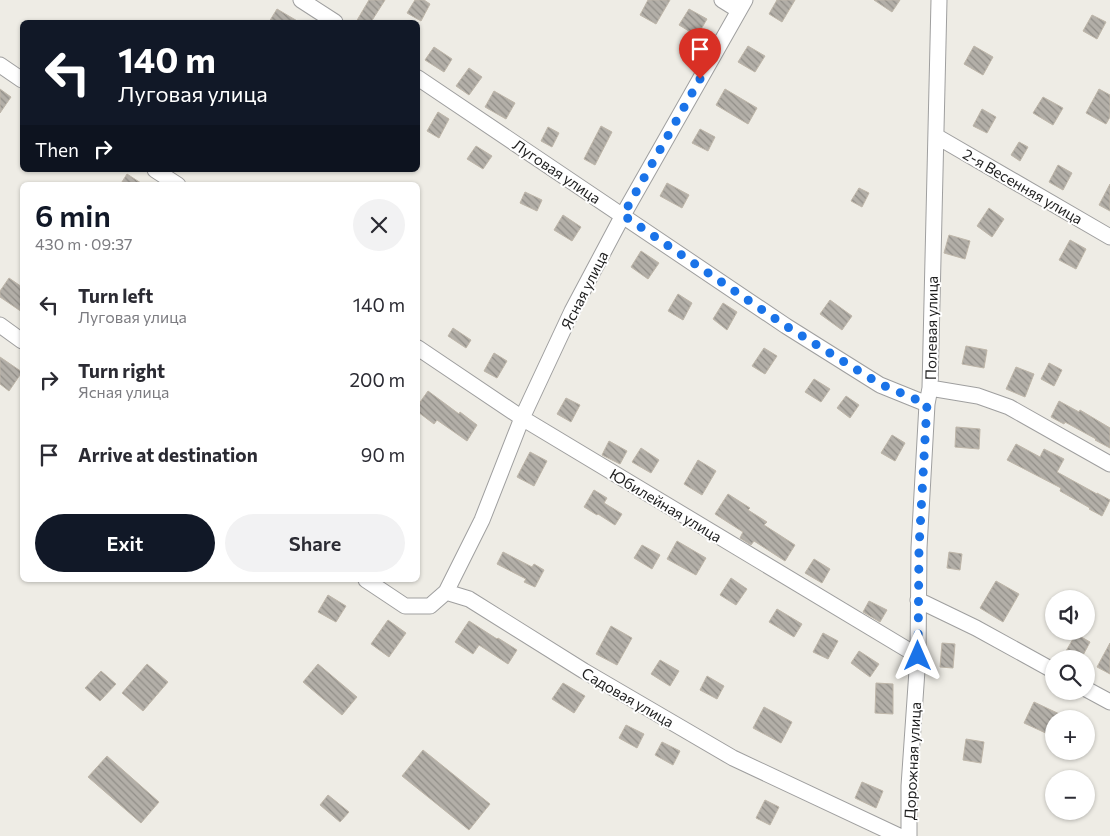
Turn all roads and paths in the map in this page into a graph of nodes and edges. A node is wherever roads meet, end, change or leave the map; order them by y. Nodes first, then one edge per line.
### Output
1 (301, 0) edge
2 (722, 0) edge
3 (939, 0) edge
4 (741, 5) edge
5 (332, 20) edge
6 (0, 65) edge
7 (20, 79) edge
8 (420, 79) edge
9 (936, 136) junction
10 (158, 172) edge
11 (173, 182) edge
12 (623, 215) junction
13 (1110, 237) edge
14 (0, 325) edge
15 (20, 340) edge
16 (420, 349) edge
17 (930, 388) junction
18 (927, 404) junction
19 (522, 418) junction
20 (1110, 464) edge
21 (369, 582) edge
22 (446, 592) junction
23 (918, 600) junction
24 (918, 656) junction
25 (1045, 666) edge
26 (1095, 694) edge
27 (1110, 702) edge
28 (899, 836) edge
29 (909, 836) edge

1 - 5 street
2 - 4 street
3 - 9 street, Полевая улица
4 - 12 street, Ясная улица
6 - 7 street
8 - 12 street, Луговая улица
9 - 13 street, 2-я Весенняя улица
9 - 17 street, Полевая улица
10 - 11 street
12 - 18 street, Луговая улица
12 - 19 street, Ясная улица
14 - 15 street
16 - 19 street, Юбилейная улица
17 - 18 street, Полевая улица
17 - 20 street
18 - 23 street, Полевая улица
19 - 22 street, Ясная улица
19 - 24 street, Юбилейная улица
21 - 22 street
22 - 28 street, Садовая улица
23 - 24 street, Полевая улица
23 - 25 street
24 - 29 street, Дорожная улица
26 - 27 street

